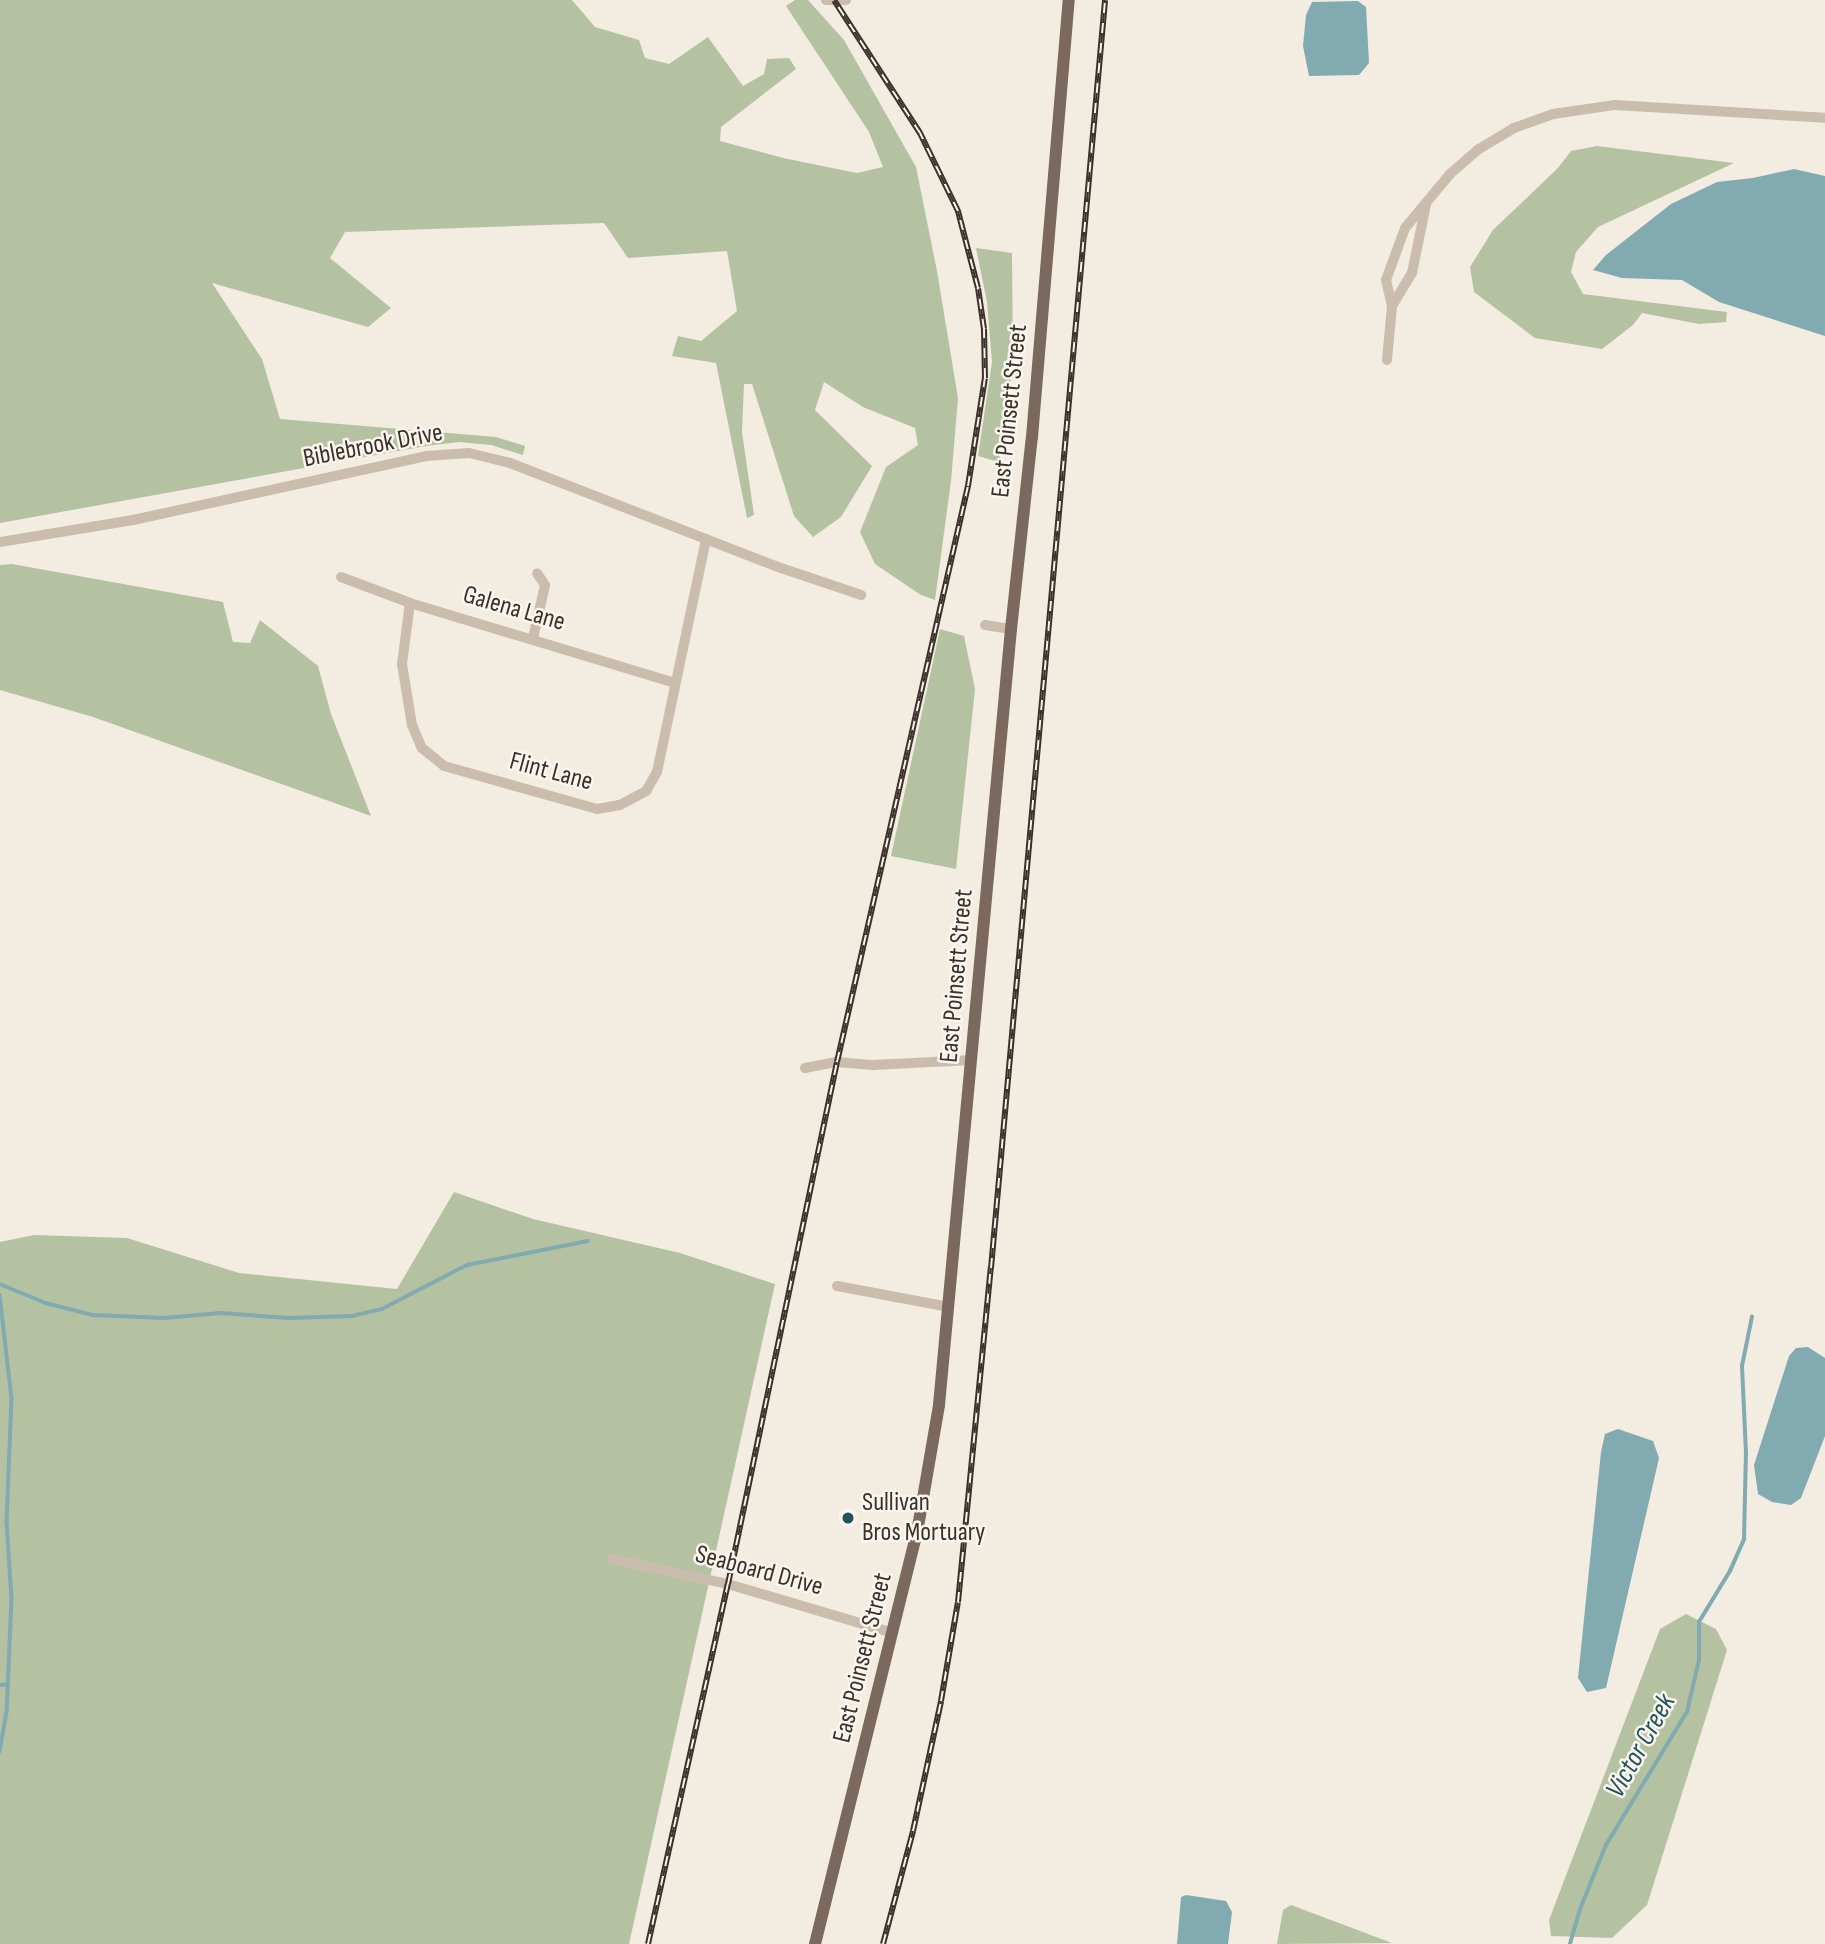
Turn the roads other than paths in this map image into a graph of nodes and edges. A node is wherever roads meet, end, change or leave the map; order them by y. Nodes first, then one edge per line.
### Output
1 (827, 0) edge
2 (846, 0) edge
3 (1069, 0) edge
4 (1825, 118) edge
5 (1426, 202) junction
6 (1392, 306) junction
7 (1387, 359) dead end
8 (705, 539) junction
9 (0, 542) edge
10 (537, 573) dead end
11 (341, 577) dead end
12 (861, 595) dead end
13 (410, 603) junction
14 (985, 625) dead end
15 (1011, 629) junction
16 (533, 638) junction
17 (675, 683) junction
18 (972, 1060) junction
19 (805, 1068) dead end
20 (837, 1286) dead end
21 (948, 1307) junction
22 (612, 1559) dead end
23 (893, 1633) junction
24 (815, 1944) edge

1 - 2 street
3 - 15 main road, East Poinsett Street
4 - 5 street
5 - 6 street
5 - 6 street
6 - 7 street
8 - 9 street, Biblebrook Drive
8 - 12 street, Biblebrook Drive
8 - 17 street, Flint Lane
10 - 16 street
11 - 13 street, Galena Lane
13 - 16 street, Galena Lane
13 - 17 street, Flint Lane
14 - 15 street
15 - 18 main road, East Poinsett Street
16 - 17 street, Galena Lane
18 - 19 street
18 - 21 main road, East Poinsett Street
20 - 21 street
21 - 23 main road, East Poinsett Street
22 - 23 street, Seaboard Drive
23 - 24 main road, East Poinsett Street

